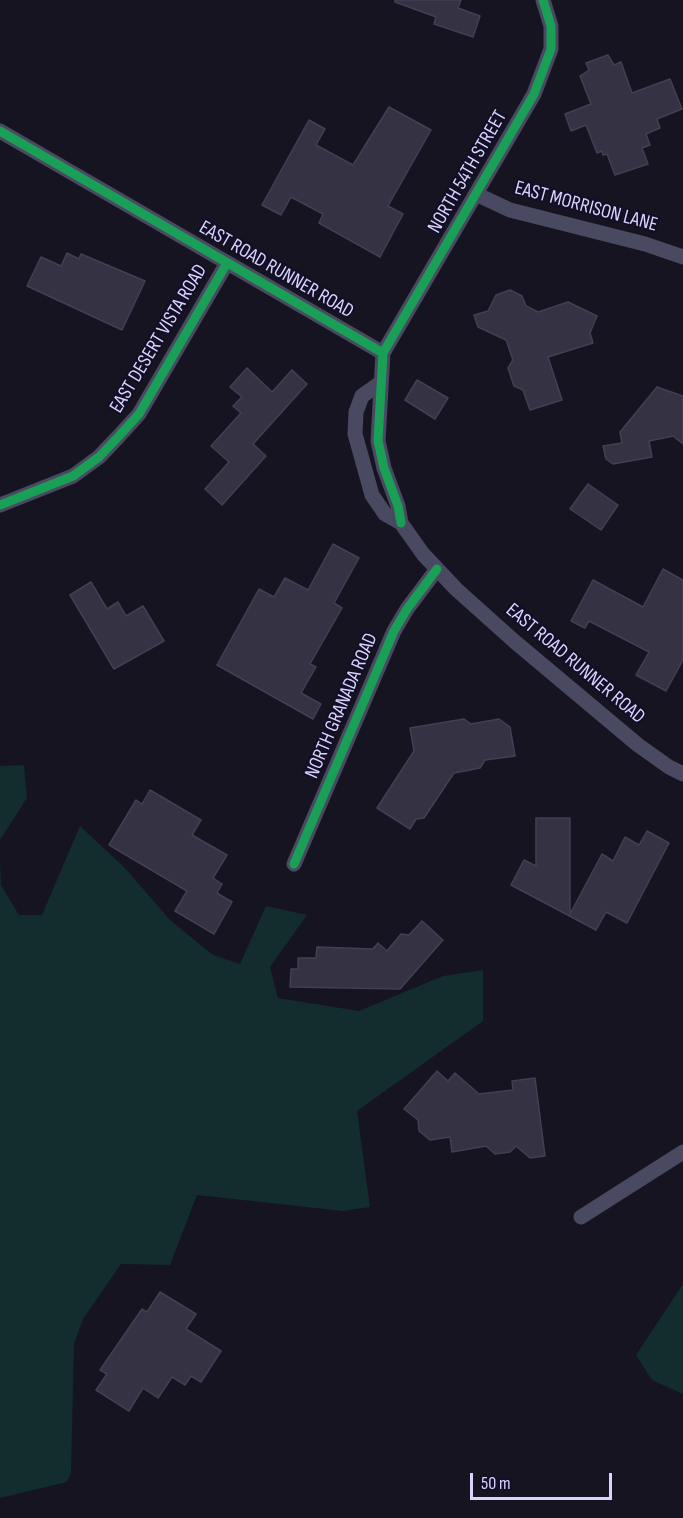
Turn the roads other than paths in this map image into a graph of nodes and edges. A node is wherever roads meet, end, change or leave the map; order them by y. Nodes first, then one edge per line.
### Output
1 (543, 0) edge
2 (0, 131) edge
3 (478, 195) junction
4 (683, 257) edge
5 (227, 263) junction
6 (383, 353) junction
7 (379, 384) junction
8 (0, 505) edge
9 (400, 523) junction
10 (437, 569) junction
11 (683, 774) edge
12 (294, 864) dead end
13 (683, 1152) edge
14 (582, 1217) dead end

1 - 3 street, NORTH 54TH STREET
2 - 5 street, EAST ROAD RUNNER ROAD
3 - 4 street, EAST MORRISON LANE
3 - 6 street, NORTH 54TH STREET
5 - 6 street, EAST ROAD RUNNER ROAD
5 - 8 street, EAST DESERT VISTA ROAD
6 - 7 street, EAST ROAD RUNNER ROAD
7 - 9 street, EAST ROAD RUNNER ROAD
7 - 9 street, EAST ROAD RUNNER ROAD
9 - 10 street, EAST ROAD RUNNER ROAD
10 - 11 street, EAST ROAD RUNNER ROAD
10 - 12 street, NORTH GRANADA ROAD
13 - 14 street

